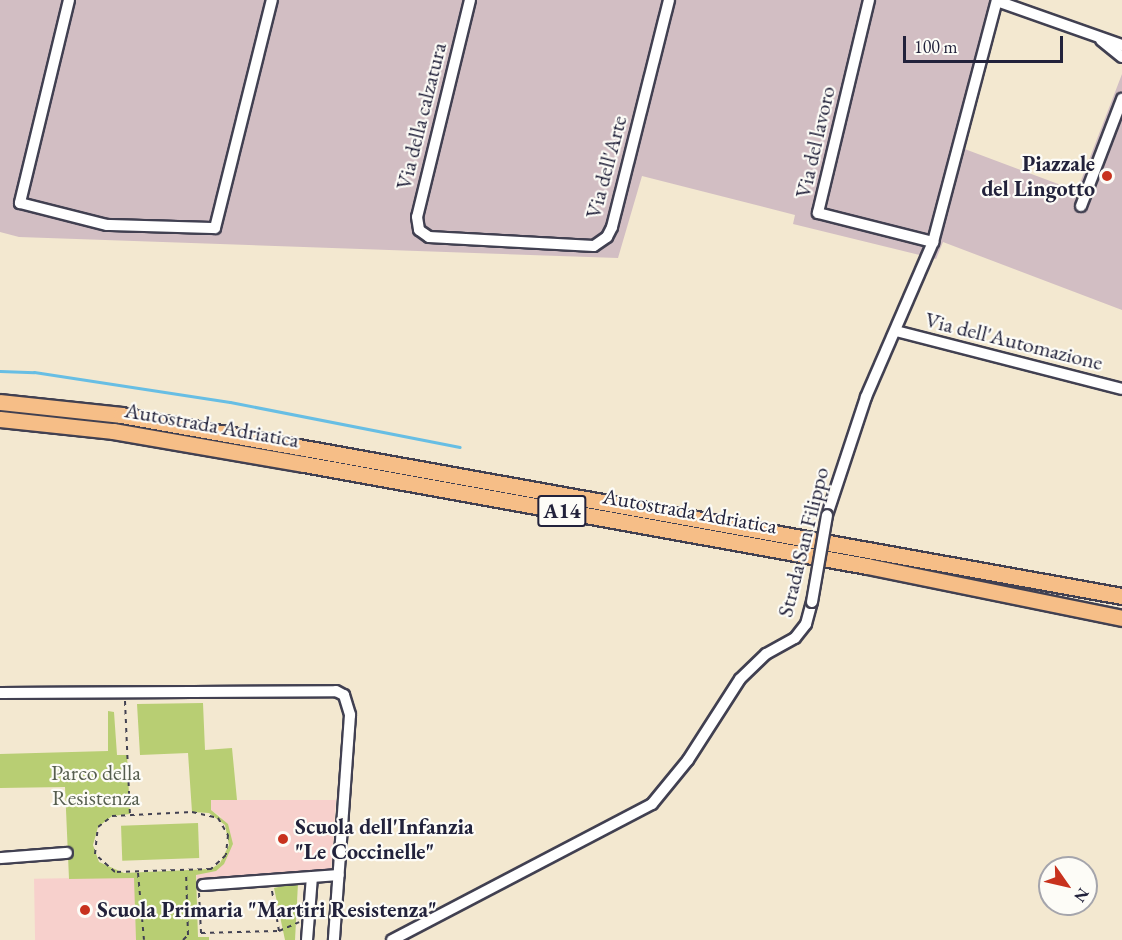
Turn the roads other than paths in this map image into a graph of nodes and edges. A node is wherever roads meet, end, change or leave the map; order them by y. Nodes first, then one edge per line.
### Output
1 (69, 0) edge
2 (272, 0) edge
3 (470, 0) edge
4 (669, 0) edge
5 (869, 0) edge
6 (997, 0) edge
7 (1093, 34) junction
8 (1122, 45) edge
9 (1122, 57) edge
10 (1122, 99) edge
11 (1081, 206) dead end
12 (429, 237) joint
13 (933, 242) junction
14 (896, 331) junction
15 (1122, 389) edge
16 (0, 402) edge
17 (0, 419) edge
18 (1122, 596) edge
19 (1122, 618) edge
20 (0, 693) edge
21 (67, 853) dead end
22 (0, 858) edge
23 (339, 875) junction
24 (312, 877) junction
25 (203, 885) road end
26 (307, 940) edge
27 (334, 940) edge
28 (392, 940) edge

1 - 2 street
3 - 12 street, Via della calzatura
4 - 12 street, Via dell'Arte
5 - 13 street, Via del lavoro
6 - 7 street
6 - 13 street, Strada San Filippo
7 - 8 street
7 - 9 street
10 - 11 street
13 - 14 street, Strada San Filippo
14 - 15 street, Via dell'Automazione
14 - 28 street, Strada San Filippo, bridge
16 - 18 highway, Autostrada Adriatica / A14
17 - 19 highway, Autostrada Adriatica / A14
20 - 23 street
21 - 22 street
23 - 24 street
23 - 27 street
24 - 25 street
24 - 26 street

